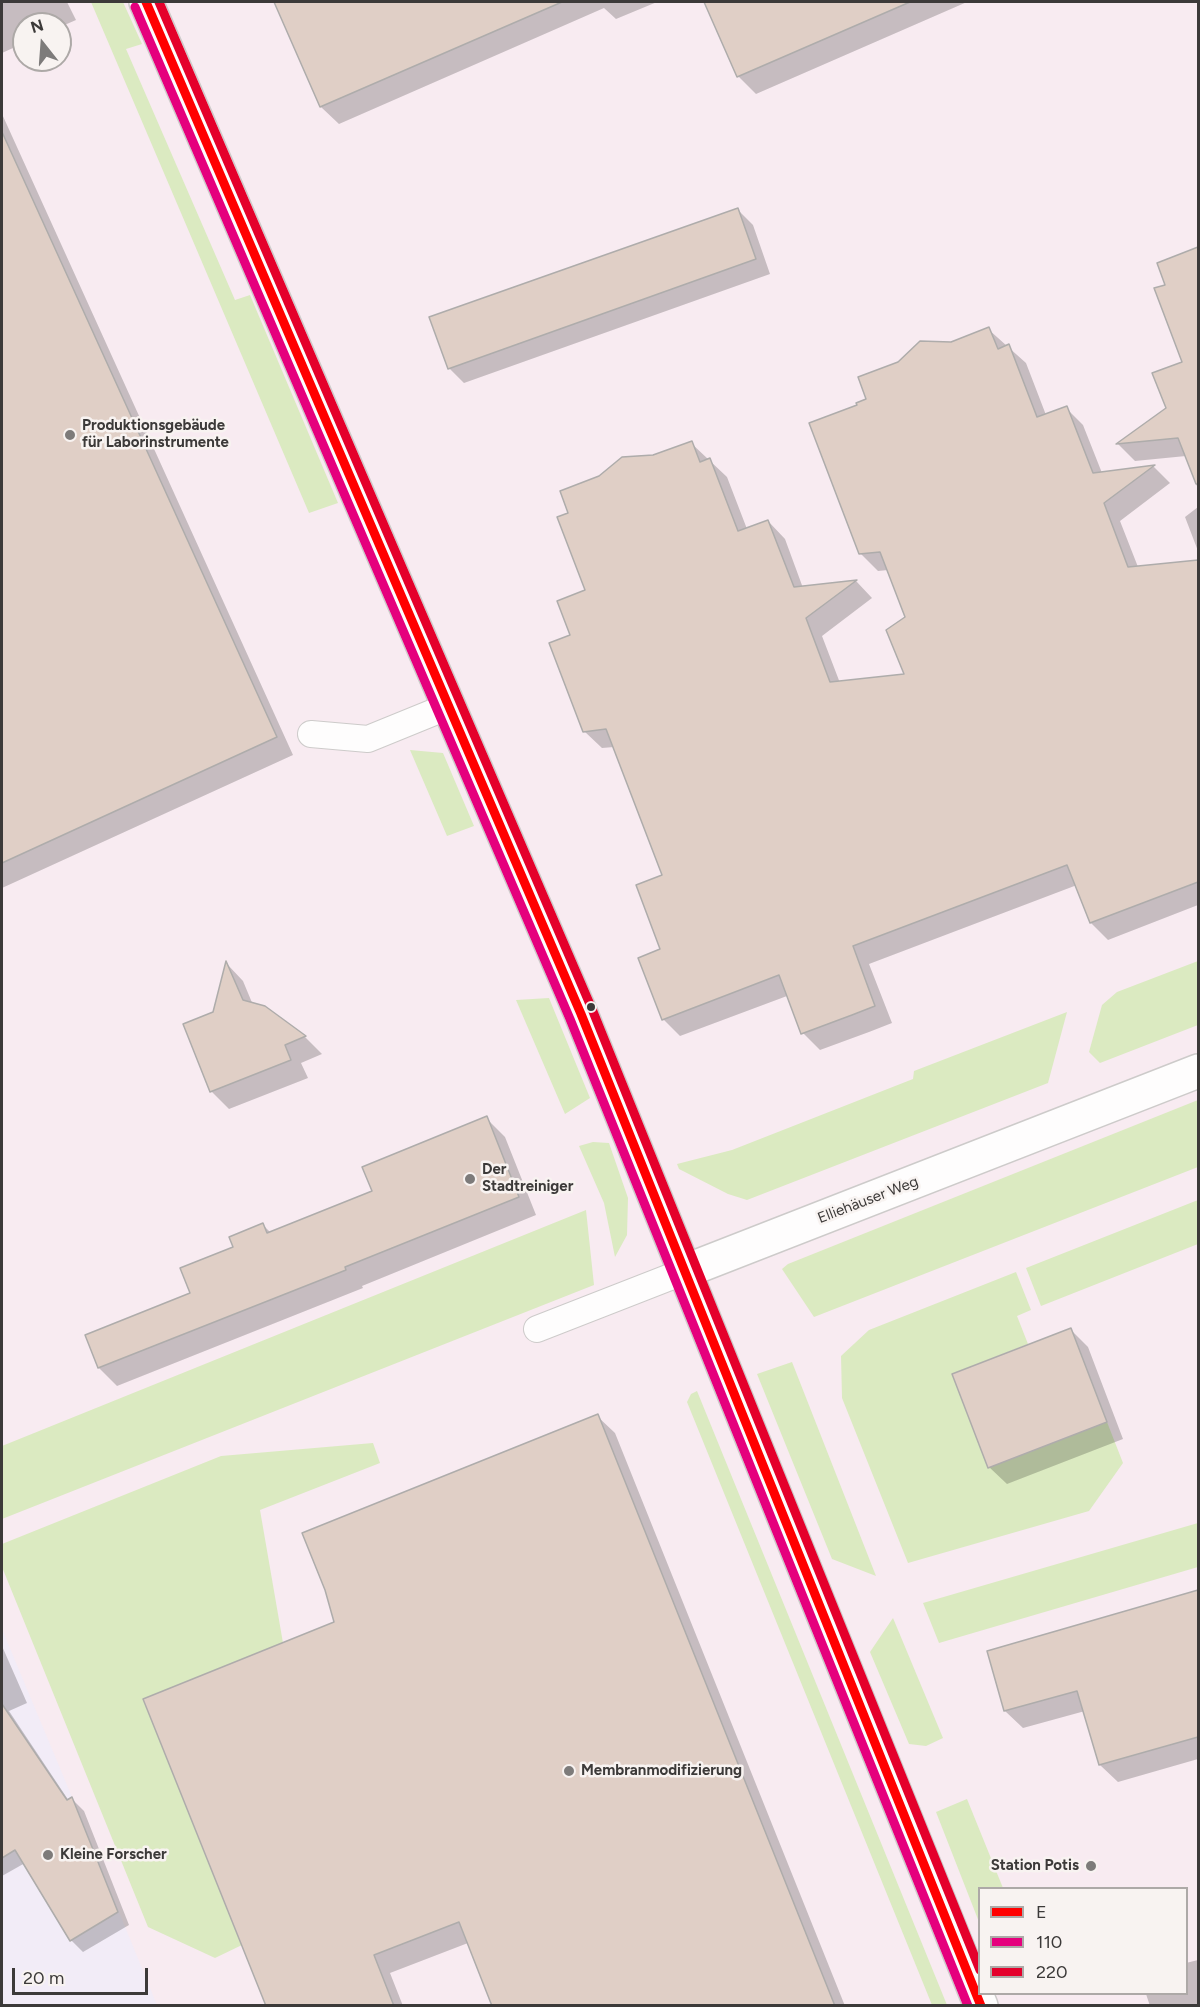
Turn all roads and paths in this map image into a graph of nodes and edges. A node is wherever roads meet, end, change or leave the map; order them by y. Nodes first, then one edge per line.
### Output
1 (146, 2) edge
2 (449, 706) junction
3 (311, 734) dead end
4 (1198, 1071) edge
5 (683, 1272) junction
6 (537, 1329) dead end
7 (981, 2006) edge

1 - 2 street
2 - 3 lane
2 - 5 street
4 - 5 street, Elliehäuser Weg
5 - 6 lane, Elliehäuser Weg
5 - 7 street

